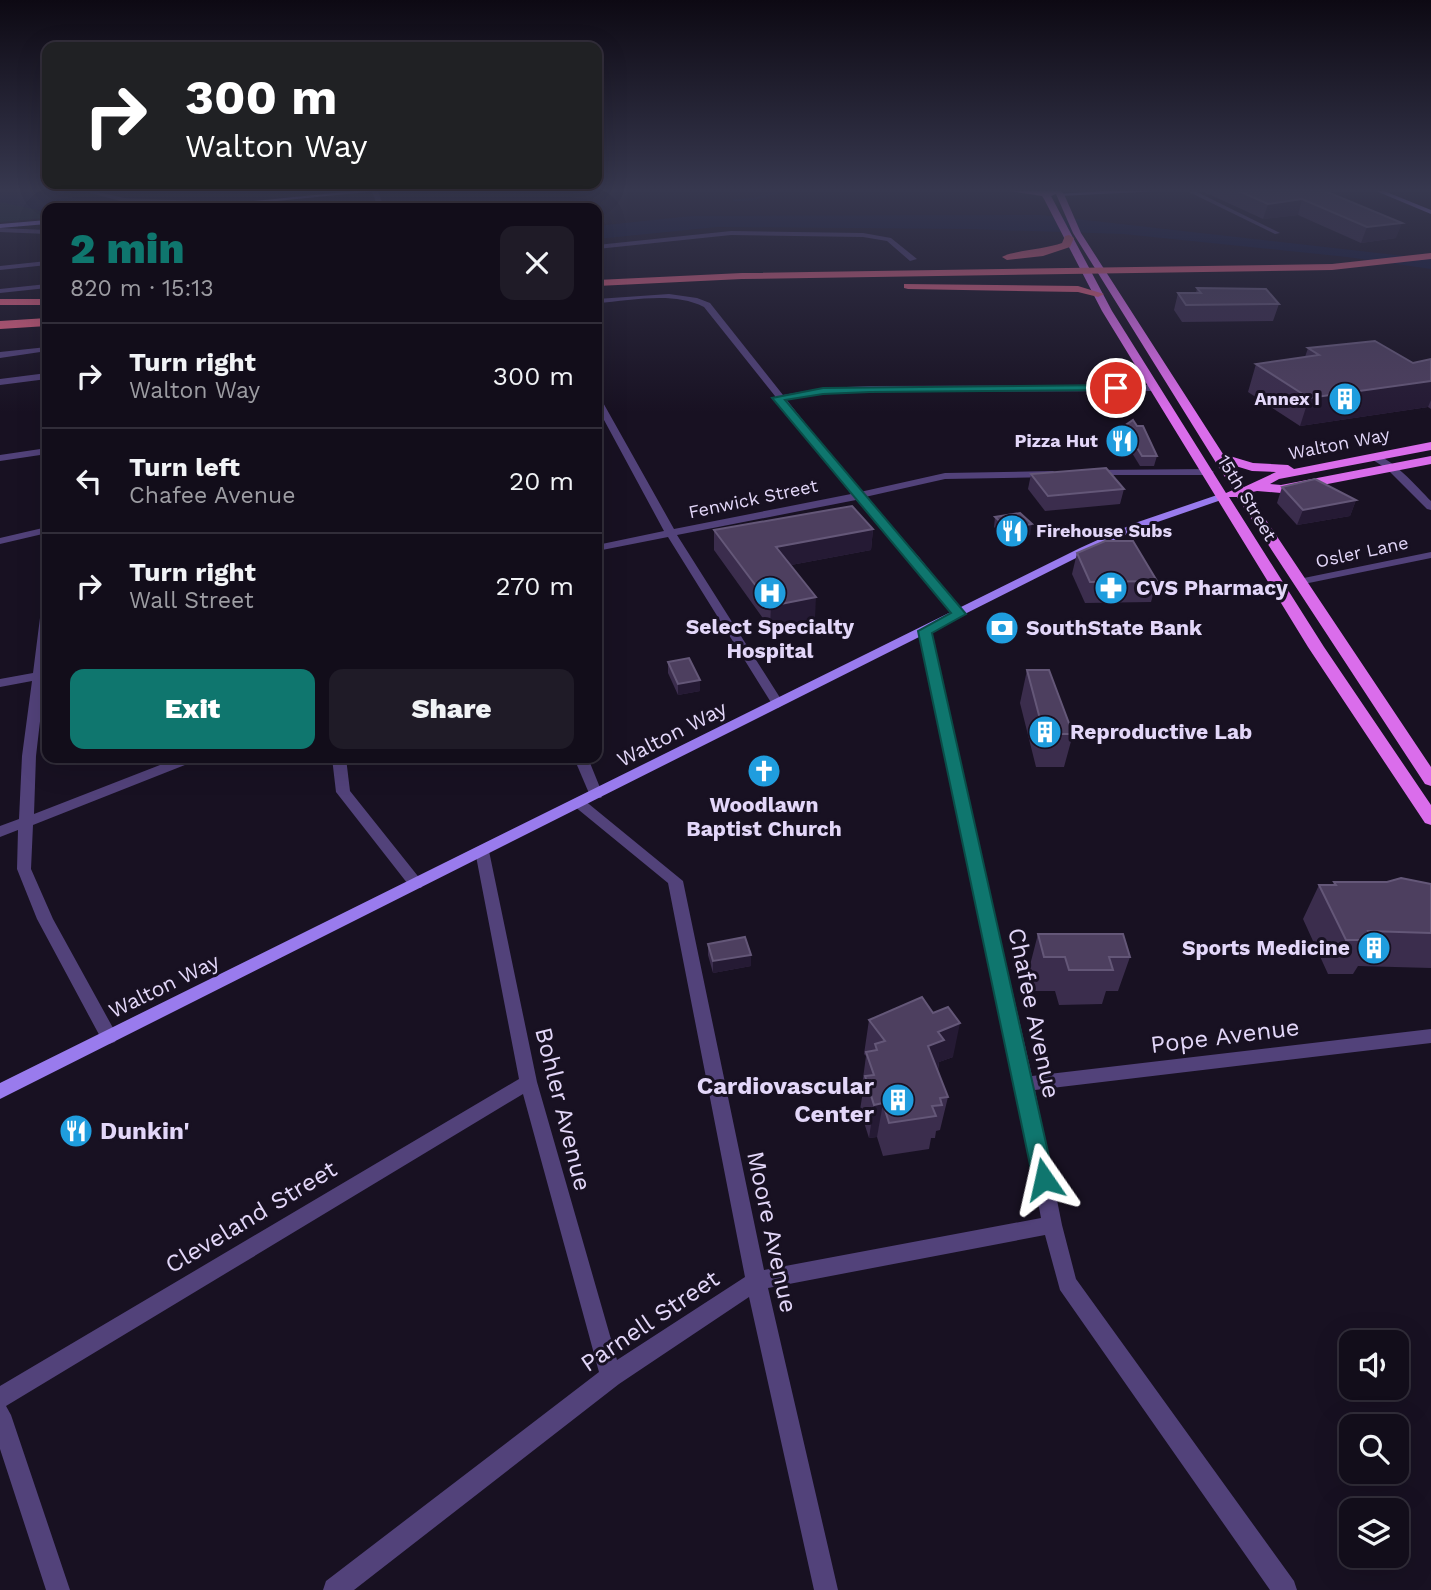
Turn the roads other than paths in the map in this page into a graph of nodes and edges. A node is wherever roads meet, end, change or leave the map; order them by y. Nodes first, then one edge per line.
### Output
1 (26, 265) edge
2 (824, 265) edge
3 (1084, 265) joint
4 (1097, 265) edge
5 (1348, 265) edge
6 (1393, 265) edge
7 (0, 268) edge
8 (1103, 272) junction
9 (1056, 278) junction
10 (1091, 279) junction
11 (602, 282) edge
12 (602, 282) edge
13 (42, 287) edge
14 (602, 290) edge
15 (0, 291) edge
16 (1098, 294) junction
17 (602, 301) edge
18 (0, 302) edge
19 (42, 302) edge
20 (42, 309) edge
21 (0, 311) edge
22 (42, 316) edge
23 (0, 318) edge
24 (42, 321) edge
25 (0, 325) edge
26 (42, 350) edge
27 (0, 355) edge
28 (42, 377) edge
29 (0, 382) edge
30 (1156, 388) junction
31 (778, 398) junction
32 (602, 408) edge
33 (1431, 446) edge
34 (42, 453) edge
35 (1373, 456) junction
36 (1219, 457) junction
37 (0, 458) edge
38 (1431, 460) edge
39 (1333, 464) junction
40 (1390, 467) junction
41 (1209, 472) junction
42 (1066, 473) edge
43 (1078, 473) edge
44 (1256, 487) junction
45 (1241, 492) junction
46 (858, 496) junction
47 (1228, 504) junction
48 (1431, 507) edge
49 (42, 531) edge
50 (671, 534) junction
51 (0, 541) edge
52 (602, 547) edge
53 (1431, 555) edge
54 (1299, 582) junction
55 (959, 614) junction
56 (924, 631) junction
57 (42, 675) edge
58 (0, 683) edge
59 (42, 686) edge
60 (778, 704) junction
61 (177, 763) edge
62 (340, 763) edge
63 (582, 763) edge
64 (1431, 780) edge
65 (587, 799) junction
66 (1431, 819) edge
67 (24, 823) junction
68 (0, 832) edge
69 (482, 851) junction
70 (416, 884) junction
71 (1431, 1036) edge
72 (109, 1037) junction
73 (528, 1082) junction
74 (1025, 1084) junction
75 (0, 1091) edge
76 (1052, 1225) junction
77 (756, 1281) junction
78 (611, 1376) junction
79 (0, 1398) edge
80 (0, 1415) edge
81 (58, 1590) edge
82 (335, 1590) edge
83 (826, 1590) edge
84 (1285, 1590) edge

1 - 7 street
2 - 12 highway
3 - 8 highway
3 - 10 main road, 15th Street
4 - 8 main road, 15th Street
5 - 9 highway
6 - 9 highway
8 - 10 highway
8 - 36 main road, 15th Street
9 - 10 highway
9 - 11 highway
9 - 14 highway
9 - 16 highway
10 - 16 main road, 15th Street
13 - 15 street
16 - 30 main road, 15th Street
17 - 31 street
18 - 19 highway
20 - 21 highway
22 - 23 highway
24 - 25 highway
26 - 27 street
28 - 29 street
30 - 31 street
30 - 41 main road, 15th Street
31 - 46 street
32 - 50 street
33 - 35 main road, Walton Way
34 - 37 street
35 - 39 main road, Walton Way
35 - 40 street
36 - 39 main road
36 - 45 main road, 15th Street
38 - 40 main road, Walton Way
39 - 44 main road, Walton Way
40 - 44 main road, Walton Way
40 - 48 street
41 - 43 street
41 - 47 main road, 15th Street
42 - 46 street, Fenwick Street
44 - 45 main road, Walton Way
45 - 47 main road, Walton Way
45 - 54 main road, 15th Street
46 - 50 street, Fenwick Street
46 - 55 street
47 - 55 main road, Walton Way
47 - 66 main road, 15th Street
49 - 51 street
50 - 52 street, Fenwick Street
50 - 60 street
53 - 54 street, Osler Lane
54 - 64 main road, 15th Street
55 - 56 main road, Walton Way
56 - 60 main road, Walton Way
56 - 74 street, Chafee Avenue
57 - 58 street
59 - 67 street
60 - 65 main road, Walton Way
61 - 67 street
62 - 70 street
63 - 65 street, Moore Avenue
65 - 69 main road, Walton Way
65 - 77 street, Moore Avenue
67 - 68 street
67 - 72 street
69 - 70 main road, Walton Way
69 - 73 street, Bohler Avenue
70 - 72 main road, Walton Way
71 - 74 street, Pope Avenue
72 - 75 main road, Walton Way
73 - 78 street, Bohler Avenue
73 - 79 street, Cleveland Street
74 - 76 street, Chafee Avenue
76 - 77 street, Parnell Street
76 - 84 street, Chafee Avenue
77 - 78 street, Parnell Street
77 - 83 street, Moore Avenue
78 - 82 street, Parnell Street
80 - 81 street

